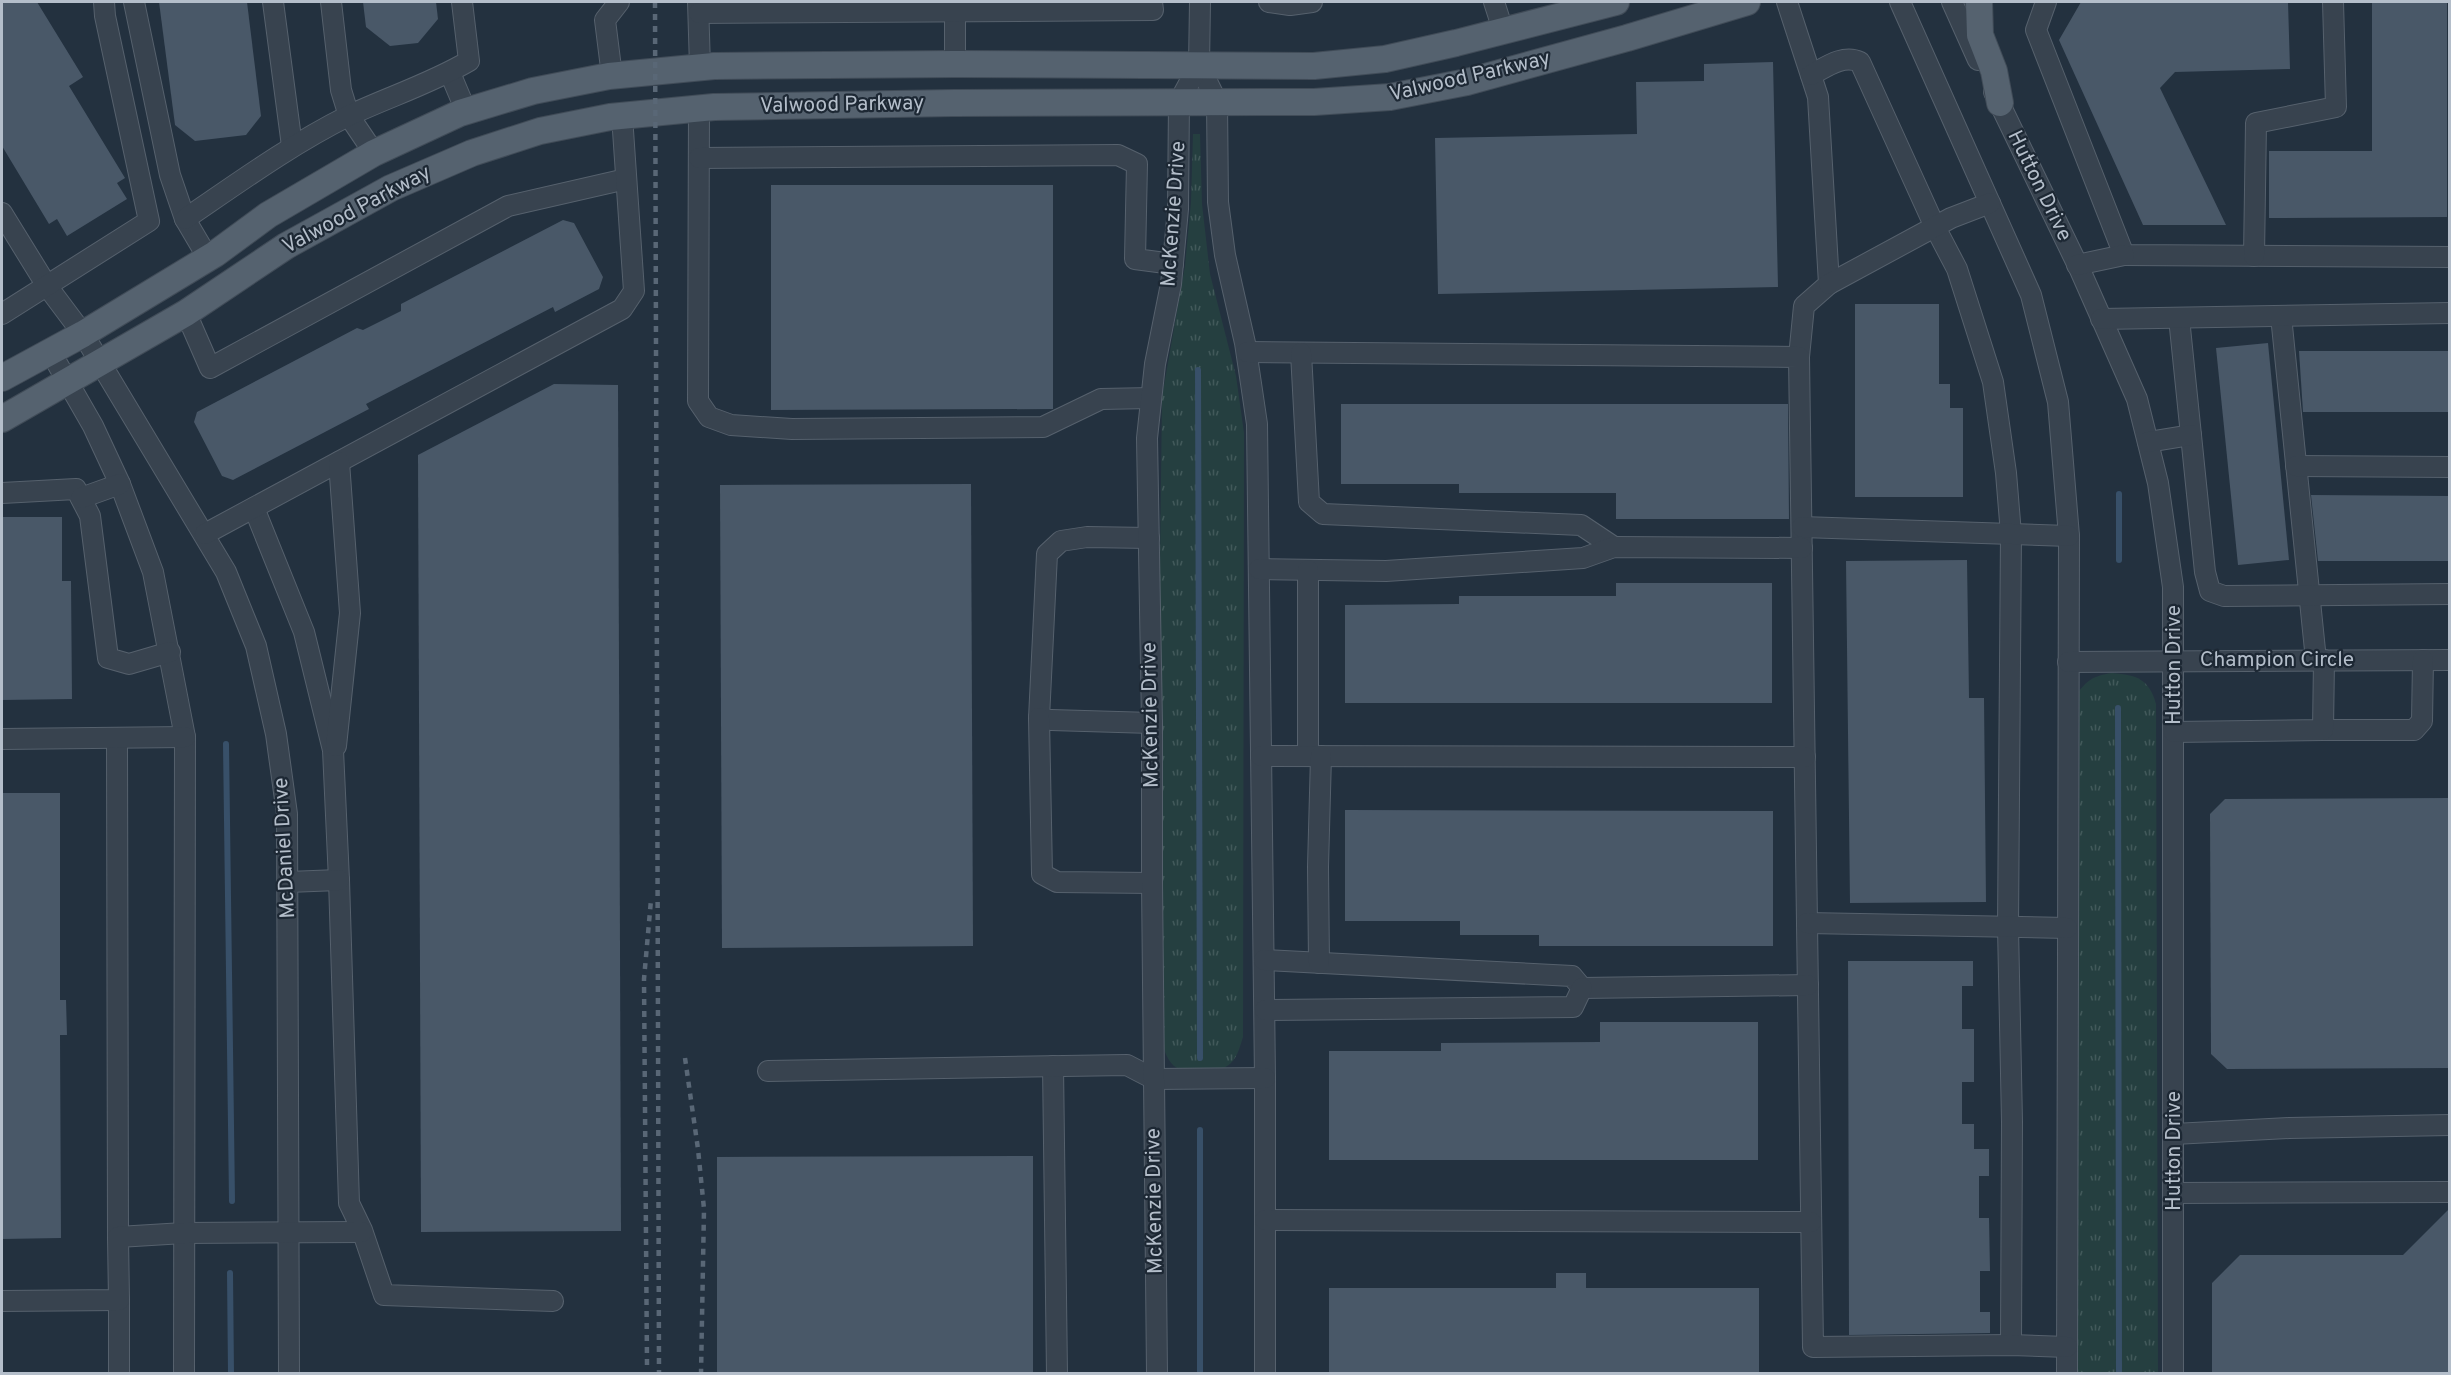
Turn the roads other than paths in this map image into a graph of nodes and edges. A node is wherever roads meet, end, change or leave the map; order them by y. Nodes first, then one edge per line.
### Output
1 (104, 2) edge
2 (134, 2) edge
3 (273, 2) edge
4 (331, 2) edge
5 (462, 2) edge
6 (620, 2) edge
7 (1152, 2) edge
8 (1200, 2) edge
9 (1269, 2) edge
10 (1312, 2) edge
11 (1494, 2) edge
12 (1616, 2) edge
13 (1747, 2) edge
14 (1787, 2) edge
15 (1900, 2) edge
16 (1952, 2) edge
17 (1979, 2) edge
18 (2046, 2) edge
19 (2333, 2) edge
20 (698, 7) edge
21 (955, 11) junction
22 (1503, 30) junction
23 (955, 64) junction
24 (1199, 65) junction
25 (700, 67) junction
26 (450, 73) junction
27 (1811, 75) junction
28 (612, 76) junction
29 (1179, 102) junction
30 (1217, 102) junction
31 (2000, 104) junction
32 (699, 109) junction
33 (466, 111) junction
34 (349, 116) junction
35 (622, 116) junction
36 (292, 146) junction
37 (374, 153) junction
38 (699, 158) junction
39 (626, 179) junction
40 (391, 188) junction
41 (1990, 203) junction
42 (2, 213) edge
43 (185, 219) junction
44 (1935, 227) junction
45 (2124, 255) junction
46 (2254, 256) junction
47 (2450, 257) edge
48 (208, 258) junction
49 (1173, 264) junction
50 (2077, 265) junction
51 (1829, 284) junction
52 (47, 286) junction
53 (186, 313) junction
54 (2450, 313) edge
55 (2, 314) edge
56 (2281, 316) junction
57 (2180, 318) junction
58 (2101, 319) junction
59 (83, 334) junction
60 (50, 351) junction
61 (1247, 352) junction
62 (1301, 353) junction
63 (1799, 357) junction
64 (100, 363) junction
65 (2, 378) edge
66 (67, 381) junction
67 (1151, 398) junction
68 (2, 419) edge
69 (2191, 435) junction
70 (2148, 442) junction
71 (339, 462) junction
72 (2296, 466) junction
73 (2450, 466) edge
74 (120, 484) junction
75 (2, 493) edge
76 (81, 498) junction
77 (254, 508) junction
78 (1802, 527) junction
79 (205, 534) junction
80 (2011, 534) junction
81 (2069, 536) junction
82 (1149, 538) junction
83 (1614, 547) junction
84 (1802, 549) junction
85 (1259, 568) junction
86 (1308, 570) junction
87 (2310, 594) junction
88 (2450, 594) edge
89 (170, 652) junction
90 (2320, 660) junction
91 (2423, 660) junction
92 (2450, 660) edge
93 (2174, 661) junction
94 (2068, 662) junction
95 (1039, 718) junction
96 (1152, 723) junction
97 (2324, 730) junction
98 (2174, 732) junction
99 (185, 737) junction
100 (117, 738) junction
101 (2, 740) edge
102 (1261, 756) junction
103 (1315, 756) junction
104 (1805, 758) junction
105 (333, 764) junction
106 (339, 880) junction
107 (288, 882) junction
108 (1152, 883) junction
109 (1807, 923) junction
110 (2008, 927) junction
111 (2067, 928) junction
112 (1264, 960) junction
113 (1319, 963) junction
114 (1808, 985) junction
115 (1582, 988) junction
116 (1265, 1010) junction
117 (1053, 1066) junction
118 (768, 1071) dead end
119 (1265, 1078) junction
120 (1154, 1079) junction
121 (2450, 1125) edge
122 (2174, 1134) junction
123 (2448, 1192) dead end
124 (2174, 1193) junction
125 (1265, 1220) junction
126 (1811, 1222) junction
127 (289, 1232) junction
128 (362, 1232) junction
129 (184, 1233) junction
130 (118, 1237) junction
131 (119, 1300) junction
132 (2, 1301) edge
133 (553, 1301) dead end
134 (2011, 1345) junction
135 (2067, 1347) junction
136 (119, 1374) edge
137 (184, 1374) edge
138 (290, 1374) edge
139 (1057, 1374) edge
140 (1157, 1374) edge
141 (1265, 1374) edge
142 (2067, 1374) edge
143 (2173, 1374) edge

1 - 52 street
2 - 43 street
3 - 36 street
4 - 34 street
5 - 26 street
6 - 28 street
7 - 21 street
8 - 24 street, McKenzie Drive
9 - 10 street
11 - 22 street
12 - 22 main road, Valwood Parkway
13 - 30 main road, Valwood Parkway
14 - 27 street
15 - 41 street
16 - 31 street, Hutton Drive
17 - 31 main road
18 - 45 street
19 - 46 street
20 - 21 street
20 - 25 street
21 - 23 street
22 - 24 main road, Valwood Parkway
23 - 24 main road, Valwood Parkway
23 - 25 main road, Valwood Parkway
24 - 29 street, McKenzie Drive
24 - 30 street, McKenzie Drive
25 - 28 main road, Valwood Parkway
26 - 33 street
26 - 34 street
27 - 44 street
27 - 51 street
28 - 33 main road, Valwood Parkway
29 - 30 main road, Valwood Parkway
29 - 32 main road, Valwood Parkway
29 - 49 street, McKenzie Drive
30 - 61 street, McKenzie Drive
31 - 50 street, Hutton Drive
32 - 35 main road, Valwood Parkway
32 - 38 street
33 - 37 main road, Valwood Parkway
34 - 36 street
34 - 37 street
35 - 39 street
35 - 40 main road, Valwood Parkway
36 - 43 street
37 - 40 main road
37 - 48 main road, Valwood Parkway
38 - 49 street
38 - 67 street
39 - 53 street
39 - 71 street
40 - 53 main road, Valwood Parkway
41 - 44 street
41 - 81 street
42 - 52 street, McDaniel Drive
43 - 48 street
44 - 51 street
44 - 80 street
45 - 46 street
45 - 50 street
46 - 47 street
48 - 59 main road, Valwood Parkway
49 - 67 street, McKenzie Drive
50 - 58 street, Hutton Drive
51 - 63 street
52 - 55 street
52 - 59 street, McDaniel Drive
53 - 64 main road, Valwood Parkway
54 - 56 street
56 - 57 street
56 - 72 street
57 - 58 street
57 - 69 street
58 - 70 street, Hutton Drive
59 - 60 main road, Valwood Parkway
59 - 64 street, McDaniel Drive
60 - 65 main road, Valwood Parkway
60 - 66 street
61 - 62 street
61 - 85 street, McKenzie Drive
62 - 63 street
62 - 83 street
63 - 78 street
64 - 66 main road, Valwood Parkway
64 - 79 street, McDaniel Drive
66 - 68 main road, Valwood Parkway
66 - 74 street
67 - 82 street, McKenzie Drive
69 - 70 street
69 - 87 street
70 - 93 street, Hutton Drive
71 - 77 street
71 - 105 street
72 - 73 street
72 - 87 street
74 - 76 street
74 - 89 street
75 - 76 street
76 - 89 street
77 - 79 street
77 - 105 street
78 - 80 street
78 - 84 street
79 - 107 street, McDaniel Drive
80 - 81 street
80 - 110 street
81 - 94 street
82 - 95 street
82 - 96 street, McKenzie Drive
83 - 84 street
83 - 86 street
84 - 104 street
85 - 86 street
85 - 102 street, McKenzie Drive
86 - 103 street
87 - 88 street
87 - 90 street
89 - 99 street
90 - 91 street, Champion Circle
90 - 93 street, Champion Circle
90 - 97 street
91 - 92 street, Champion Circle
91 - 97 street
93 - 94 street, Champion Circle
93 - 98 street, Hutton Drive
94 - 111 street
95 - 96 street
95 - 108 street
96 - 108 street, McKenzie Drive
97 - 98 street
98 - 122 street, Hutton Drive
99 - 100 street
99 - 129 street
100 - 101 street
100 - 130 street
102 - 103 street
102 - 112 street, McKenzie Drive
103 - 104 street
103 - 113 street
104 - 109 street
105 - 106 street
106 - 107 street
106 - 128 street
107 - 127 street, McDaniel Drive
108 - 120 street, McKenzie Drive
109 - 110 street
109 - 114 street
110 - 111 street
110 - 134 street
111 - 135 street
112 - 113 street
112 - 116 street, McKenzie Drive
113 - 115 street
114 - 115 street
114 - 126 street
115 - 116 street
116 - 119 street, McKenzie Drive
117 - 118 street
117 - 120 street
117 - 139 street
119 - 120 street
119 - 125 street, McKenzie Drive
120 - 140 street, McKenzie Drive
121 - 122 street
122 - 124 street, Hutton Drive
123 - 124 street
124 - 143 street, Hutton Drive
125 - 126 street
125 - 141 street, McKenzie Drive
126 - 134 street
127 - 128 street
127 - 129 street
127 - 138 street, McDaniel Drive
128 - 133 street
129 - 130 street
129 - 137 street
130 - 131 street
131 - 132 street
131 - 136 street
134 - 135 street
135 - 142 street

